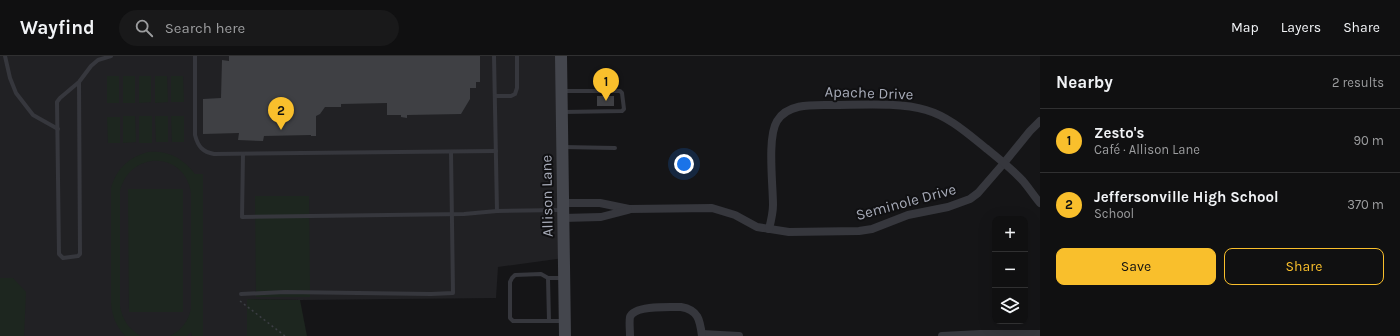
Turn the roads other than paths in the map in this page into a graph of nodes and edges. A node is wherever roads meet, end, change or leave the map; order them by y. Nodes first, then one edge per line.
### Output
1 (5, 56) edge
2 (111, 56) edge
3 (195, 56) edge
4 (494, 56) edge
5 (517, 56) edge
6 (562, 56) edge
7 (79, 82) junction
8 (562, 91) junction
9 (495, 96) junction
10 (562, 112) junction
11 (1040, 121) edge
12 (58, 129) junction
13 (562, 147) junction
14 (615, 148) dead end
15 (496, 151) junction
16 (451, 152) junction
17 (243, 154) junction
18 (1004, 164) junction
19 (1040, 203) edge
20 (563, 210) junction
21 (629, 210) junction
22 (497, 211) junction
23 (452, 214) junction
24 (769, 229) junction
25 (548, 278) junction
26 (564, 278) junction
27 (242, 294) dead end
28 (549, 321) junction
29 (565, 321) junction
30 (1040, 334) edge
31 (702, 335) edge
32 (565, 336) edge
33 (630, 336) edge
34 (739, 336) edge
35 (942, 336) edge

1 - 12 lane
2 - 7 lane
3 - 17 lane
4 - 9 lane
5 - 9 lane
6 - 8 main road, Allison Lane
7 - 12 lane
7 - 12 lane
8 - 10 main road, Allison Lane
8 - 10 lane
9 - 15 lane
10 - 13 main road, Allison Lane
11 - 18 street, Seminole Drive
13 - 14 lane
13 - 20 main road, Allison Lane
15 - 16 lane
15 - 22 lane
16 - 17 lane
16 - 23 lane
17 - 23 lane
18 - 19 street, Apache Drive
18 - 24 street, Seminole Drive
18 - 24 street, Apache Drive
20 - 21 street, Seminole Drive
20 - 21 street, Seminole Drive
20 - 22 lane
20 - 26 main road, Allison Lane
21 - 24 street, Seminole Drive
22 - 23 lane
23 - 27 lane
25 - 26 lane
25 - 28 lane
25 - 28 lane
26 - 29 main road, Allison Lane
28 - 29 lane
29 - 32 main road, Allison Lane
30 - 35 street
31 - 33 street
31 - 34 street

